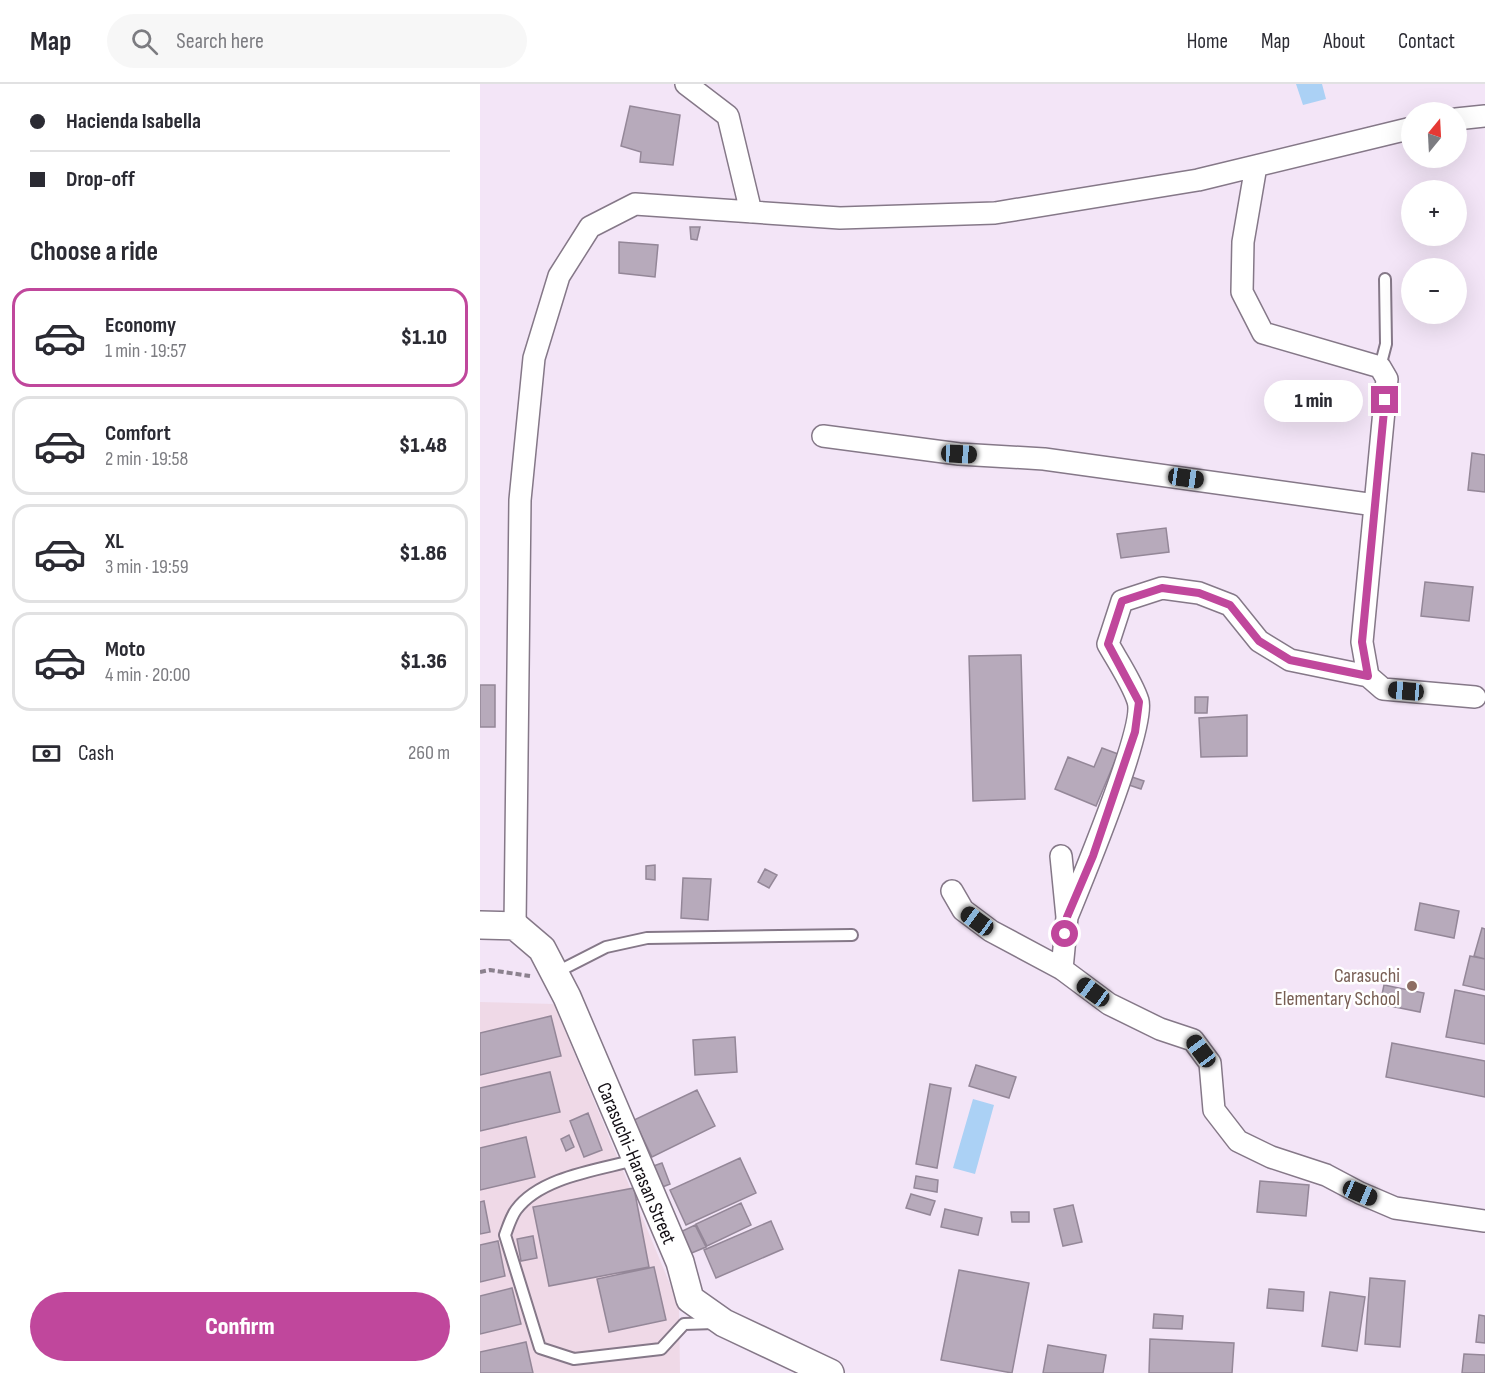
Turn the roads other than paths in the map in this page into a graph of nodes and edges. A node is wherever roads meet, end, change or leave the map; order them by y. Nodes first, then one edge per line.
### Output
1 (686, 84) edge
2 (1485, 116) edge
3 (1467, 118) edge
4 (1401, 131) edge
5 (1256, 166) junction
6 (751, 212) junction
7 (1384, 279) dead end
8 (1380, 368) junction
9 (823, 436) dead end
10 (1375, 505) junction
11 (1368, 676) junction
12 (1480, 698) edge
13 (1061, 856) dead end
14 (952, 891) dead end
15 (1067, 917) junction
16 (480, 925) edge
17 (515, 926) junction
18 (852, 935) dead end
19 (1062, 969) junction
20 (554, 973) junction
21 (635, 1160) junction
22 (1485, 1221) edge
23 (724, 1323) junction
24 (830, 1373) edge

1 - 6 street
2 - 3 street
4 - 5 street
5 - 6 street
5 - 8 street
6 - 17 street
7 - 8 lane
8 - 10 street
9 - 10 street
10 - 11 street
11 - 12 street
11 - 15 street
13 - 15 street
14 - 19 street
15 - 19 street
16 - 17 street
17 - 20 street, Carasuchi-Harasan Street
18 - 20 lane
19 - 22 street
20 - 21 street, Carasuchi-Harasan Street
21 - 23 street, Carasuchi-Harasan Street
21 - 23 lane
23 - 24 street, Carasuchi-Harasan Street

